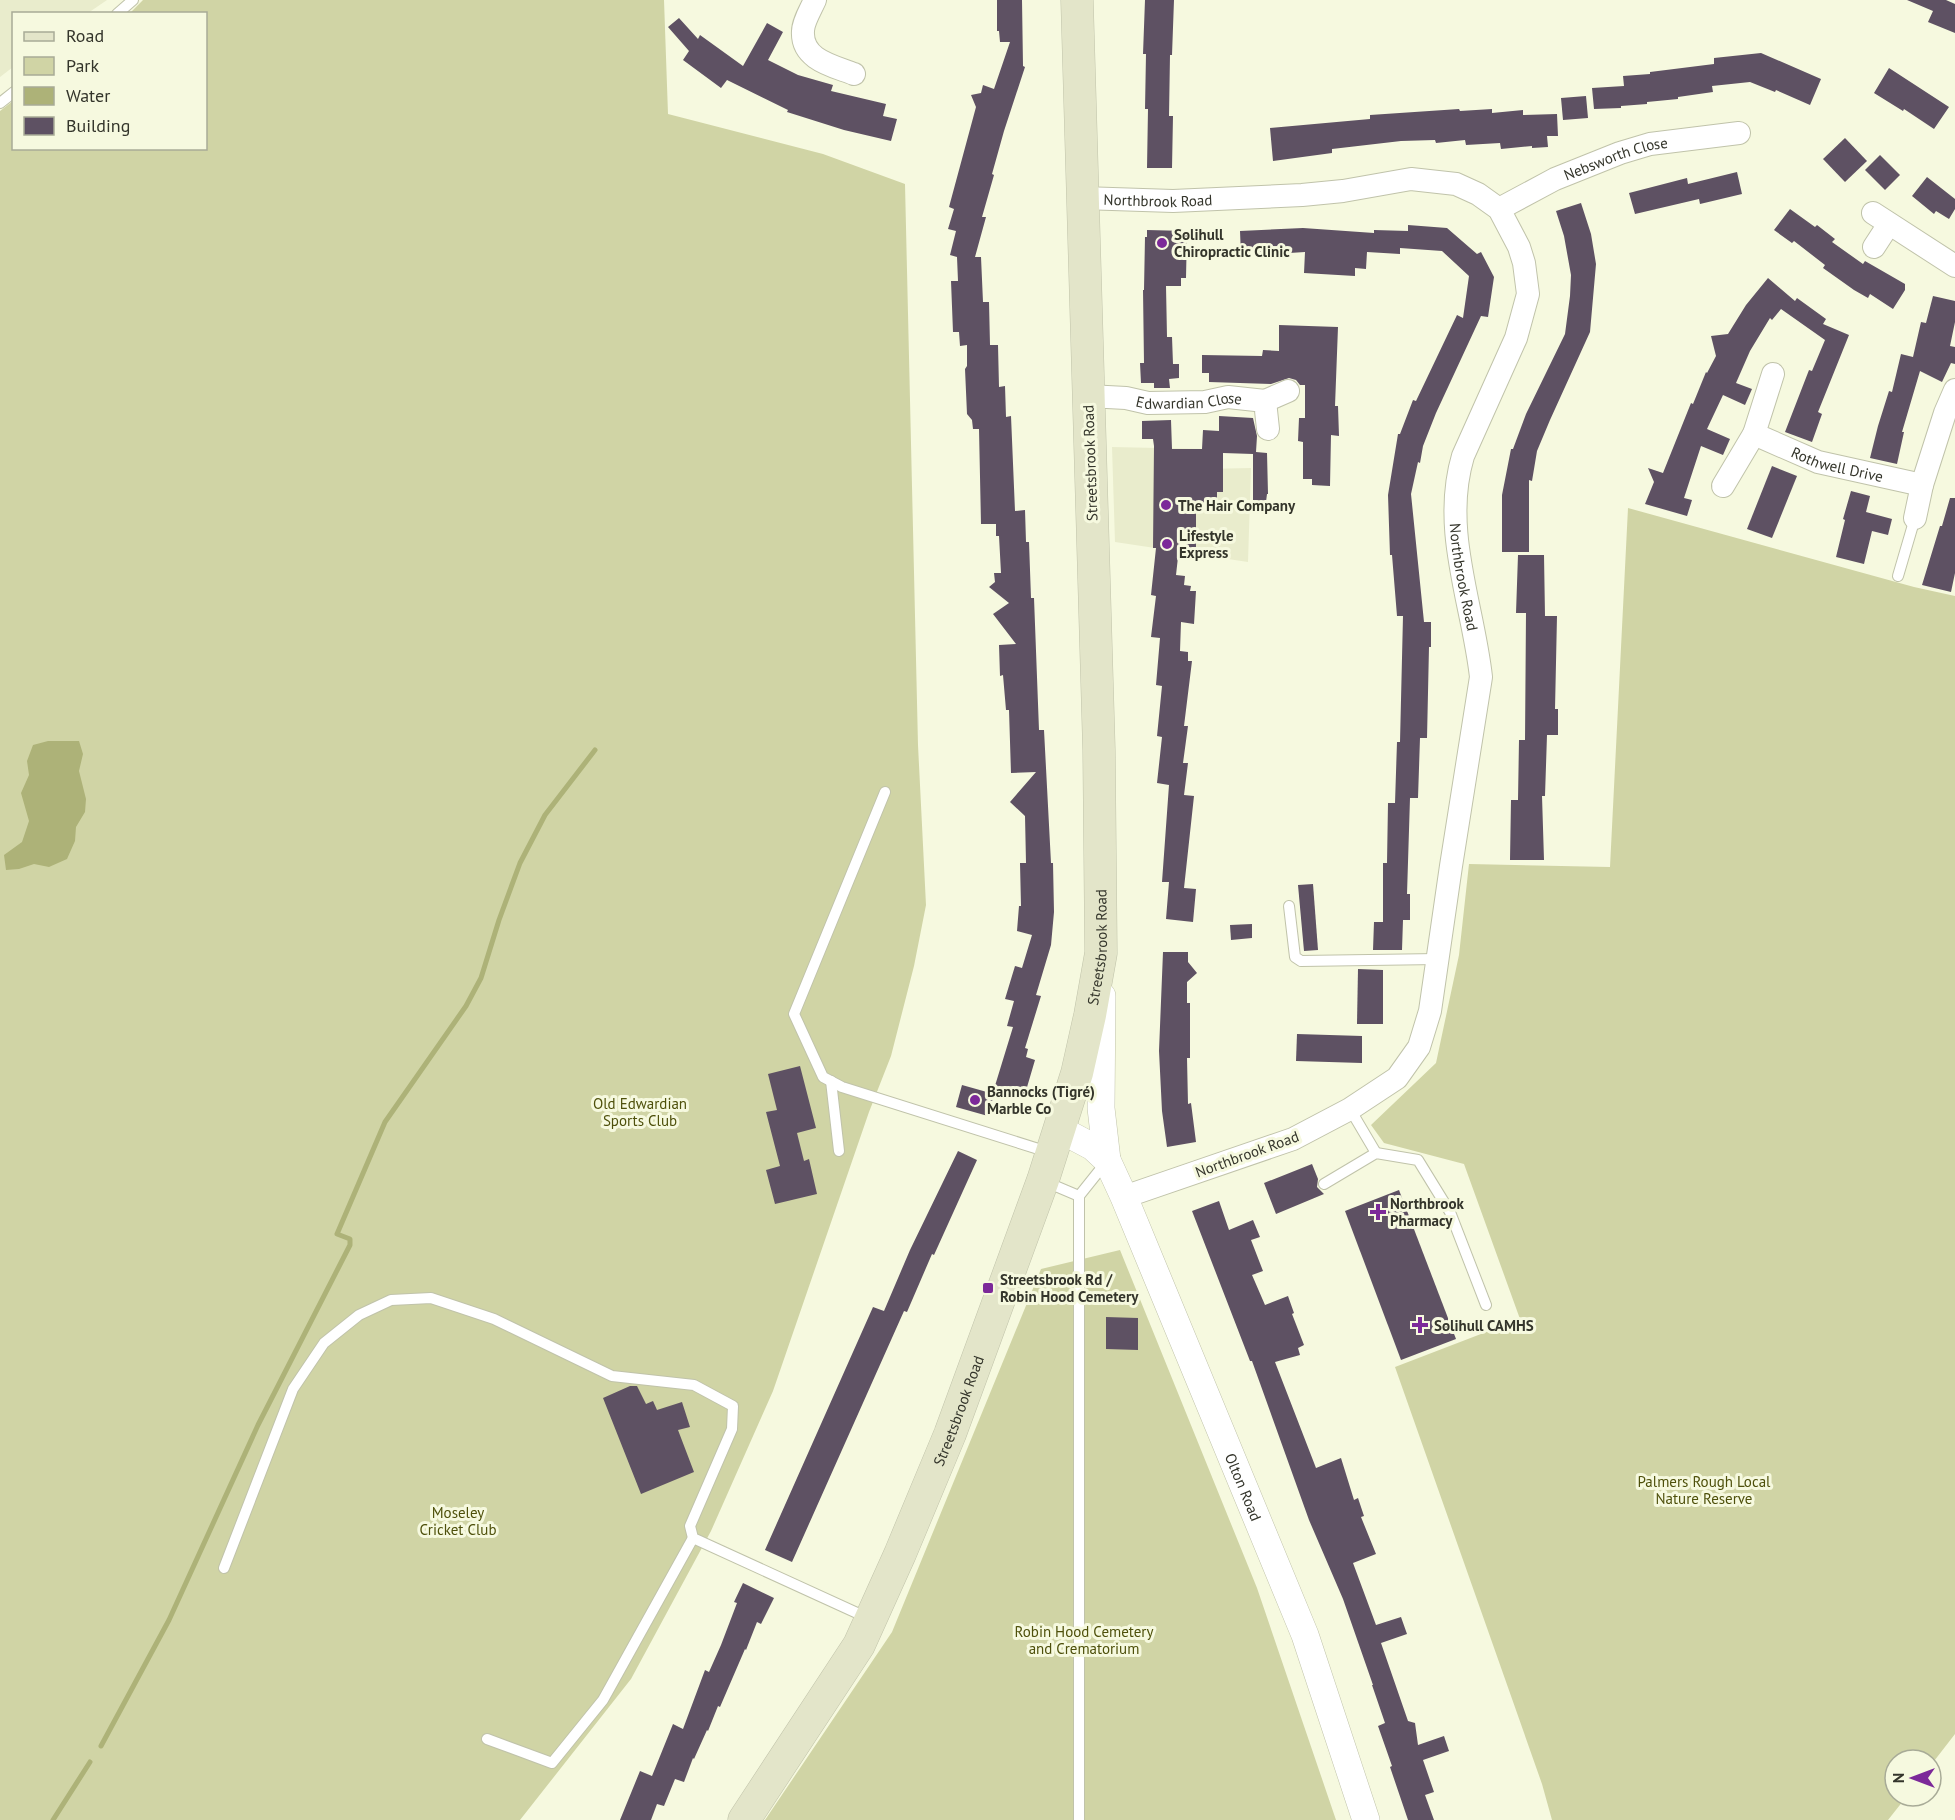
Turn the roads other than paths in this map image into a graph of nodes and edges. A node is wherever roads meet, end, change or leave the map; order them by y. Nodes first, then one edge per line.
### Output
1 (133, 0) edge
2 (815, 0) edge
3 (1077, 0) edge
4 (119, 12) edge
5 (854, 74) dead end
6 (12, 94) edge
7 (0, 103) edge
8 (1739, 133) dead end
9 (1082, 198) junction
10 (1499, 209) junction
11 (1874, 247) dead end
12 (1955, 266) edge
13 (1773, 374) dead end
14 (1288, 391) dead end
15 (1088, 396) junction
16 (1953, 397) edge
17 (1265, 401) junction
18 (1268, 429) dead end
19 (1754, 434) junction
20 (1922, 484) junction
21 (1724, 486) dead end
22 (1915, 518) joint
23 (1898, 576) dead end
24 (885, 792) dead end
25 (1289, 906) dead end
26 (1101, 953) junction
27 (1438, 959) junction
28 (831, 1081) junction
29 (1350, 1109) junction
30 (839, 1151) dead end
31 (1376, 1153) junction
32 (1051, 1154) junction
33 (1107, 1160) junction
34 (1324, 1184) dead end
35 (1079, 1196) junction
36 (1124, 1197) junction
37 (1486, 1305) dead end
38 (693, 1538) junction
39 (224, 1568) dead end
40 (871, 1619) junction
41 (487, 1739) dead end
42 (744, 1820) edge
43 (1079, 1820) edge
44 (1366, 1820) edge

1 - 4 lane
2 - 5 street
3 - 9 main road, Streetsbrook Road
6 - 7 lane
8 - 10 street, Nebsworth Close
9 - 10 street, Northbrook Road
9 - 15 main road, Streetsbrook Road
10 - 27 street, Northbrook Road
11 - 12 street
13 - 19 street
14 - 17 street
15 - 17 street, Edwardian Close
15 - 26 main road, Streetsbrook Road
16 - 20 street
17 - 18 street, Edwardian Close
19 - 20 street, Rothwell Drive
19 - 21 street
20 - 22 street
22 - 23 lane
24 - 28 lane
25 - 27 lane
26 - 32 main road, Streetsbrook Road
26 - 33 street, Olton Road
27 - 29 street, Northbrook Road
28 - 30 lane
28 - 32 lane
29 - 31 lane
29 - 36 street, Northbrook Road
31 - 34 lane
31 - 37 lane
32 - 33 street, Olton Road
32 - 35 lane
32 - 40 main road, Streetsbrook Road
33 - 35 lane
33 - 36 street, Olton Road
35 - 43 lane
36 - 44 street, Olton Road
38 - 39 lane
38 - 40 lane
38 - 41 lane
40 - 42 main road, Streetsbrook Road

